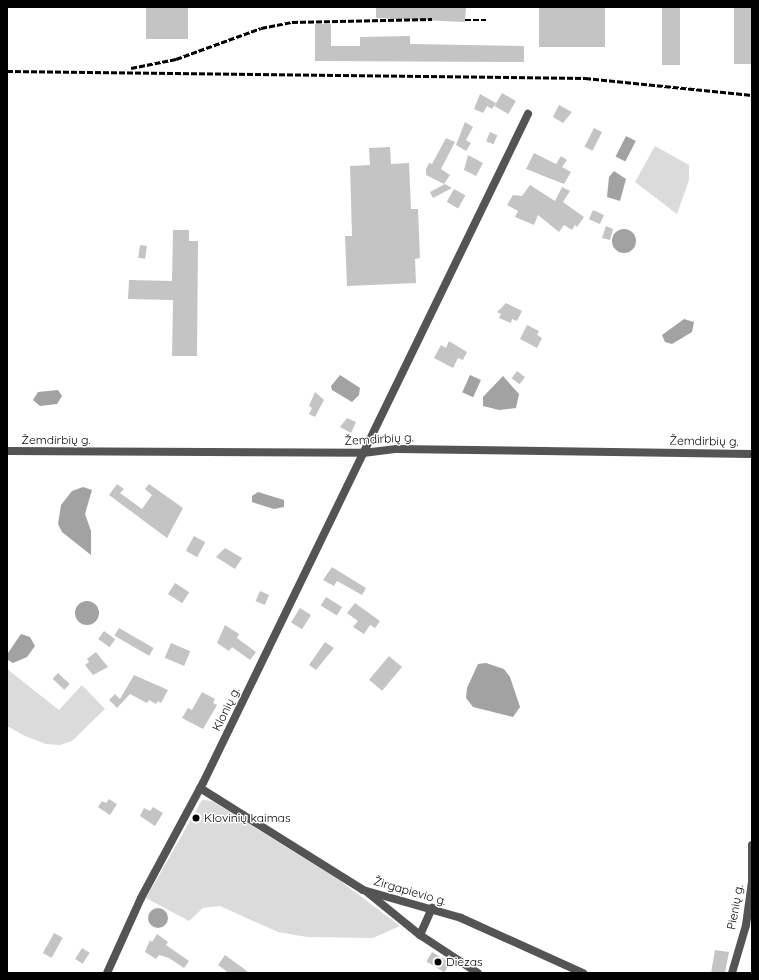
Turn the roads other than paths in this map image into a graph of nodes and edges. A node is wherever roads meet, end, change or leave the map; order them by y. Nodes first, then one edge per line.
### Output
1 (528, 114) dead end
2 (7, 452) edge
3 (363, 453) junction
4 (752, 454) edge
5 (200, 788) junction
6 (752, 845) edge
7 (364, 890) junction
8 (432, 908) junction
9 (420, 935) junction
10 (107, 973) edge
11 (478, 973) edge
12 (583, 973) edge
13 (732, 973) edge

1 - 3 street, Klonių g.
2 - 3 street, Žemdirbių g.
3 - 4 street, Žemdirbių g.
3 - 5 street, Klonių g.
5 - 7 street, Žirgapievio g.
5 - 10 street, Klonių g.
6 - 13 street, Pienių g.
7 - 8 street, Žirgapievio g.
7 - 9 street
8 - 9 street
8 - 12 street, Žirgapievio g.
9 - 11 street

